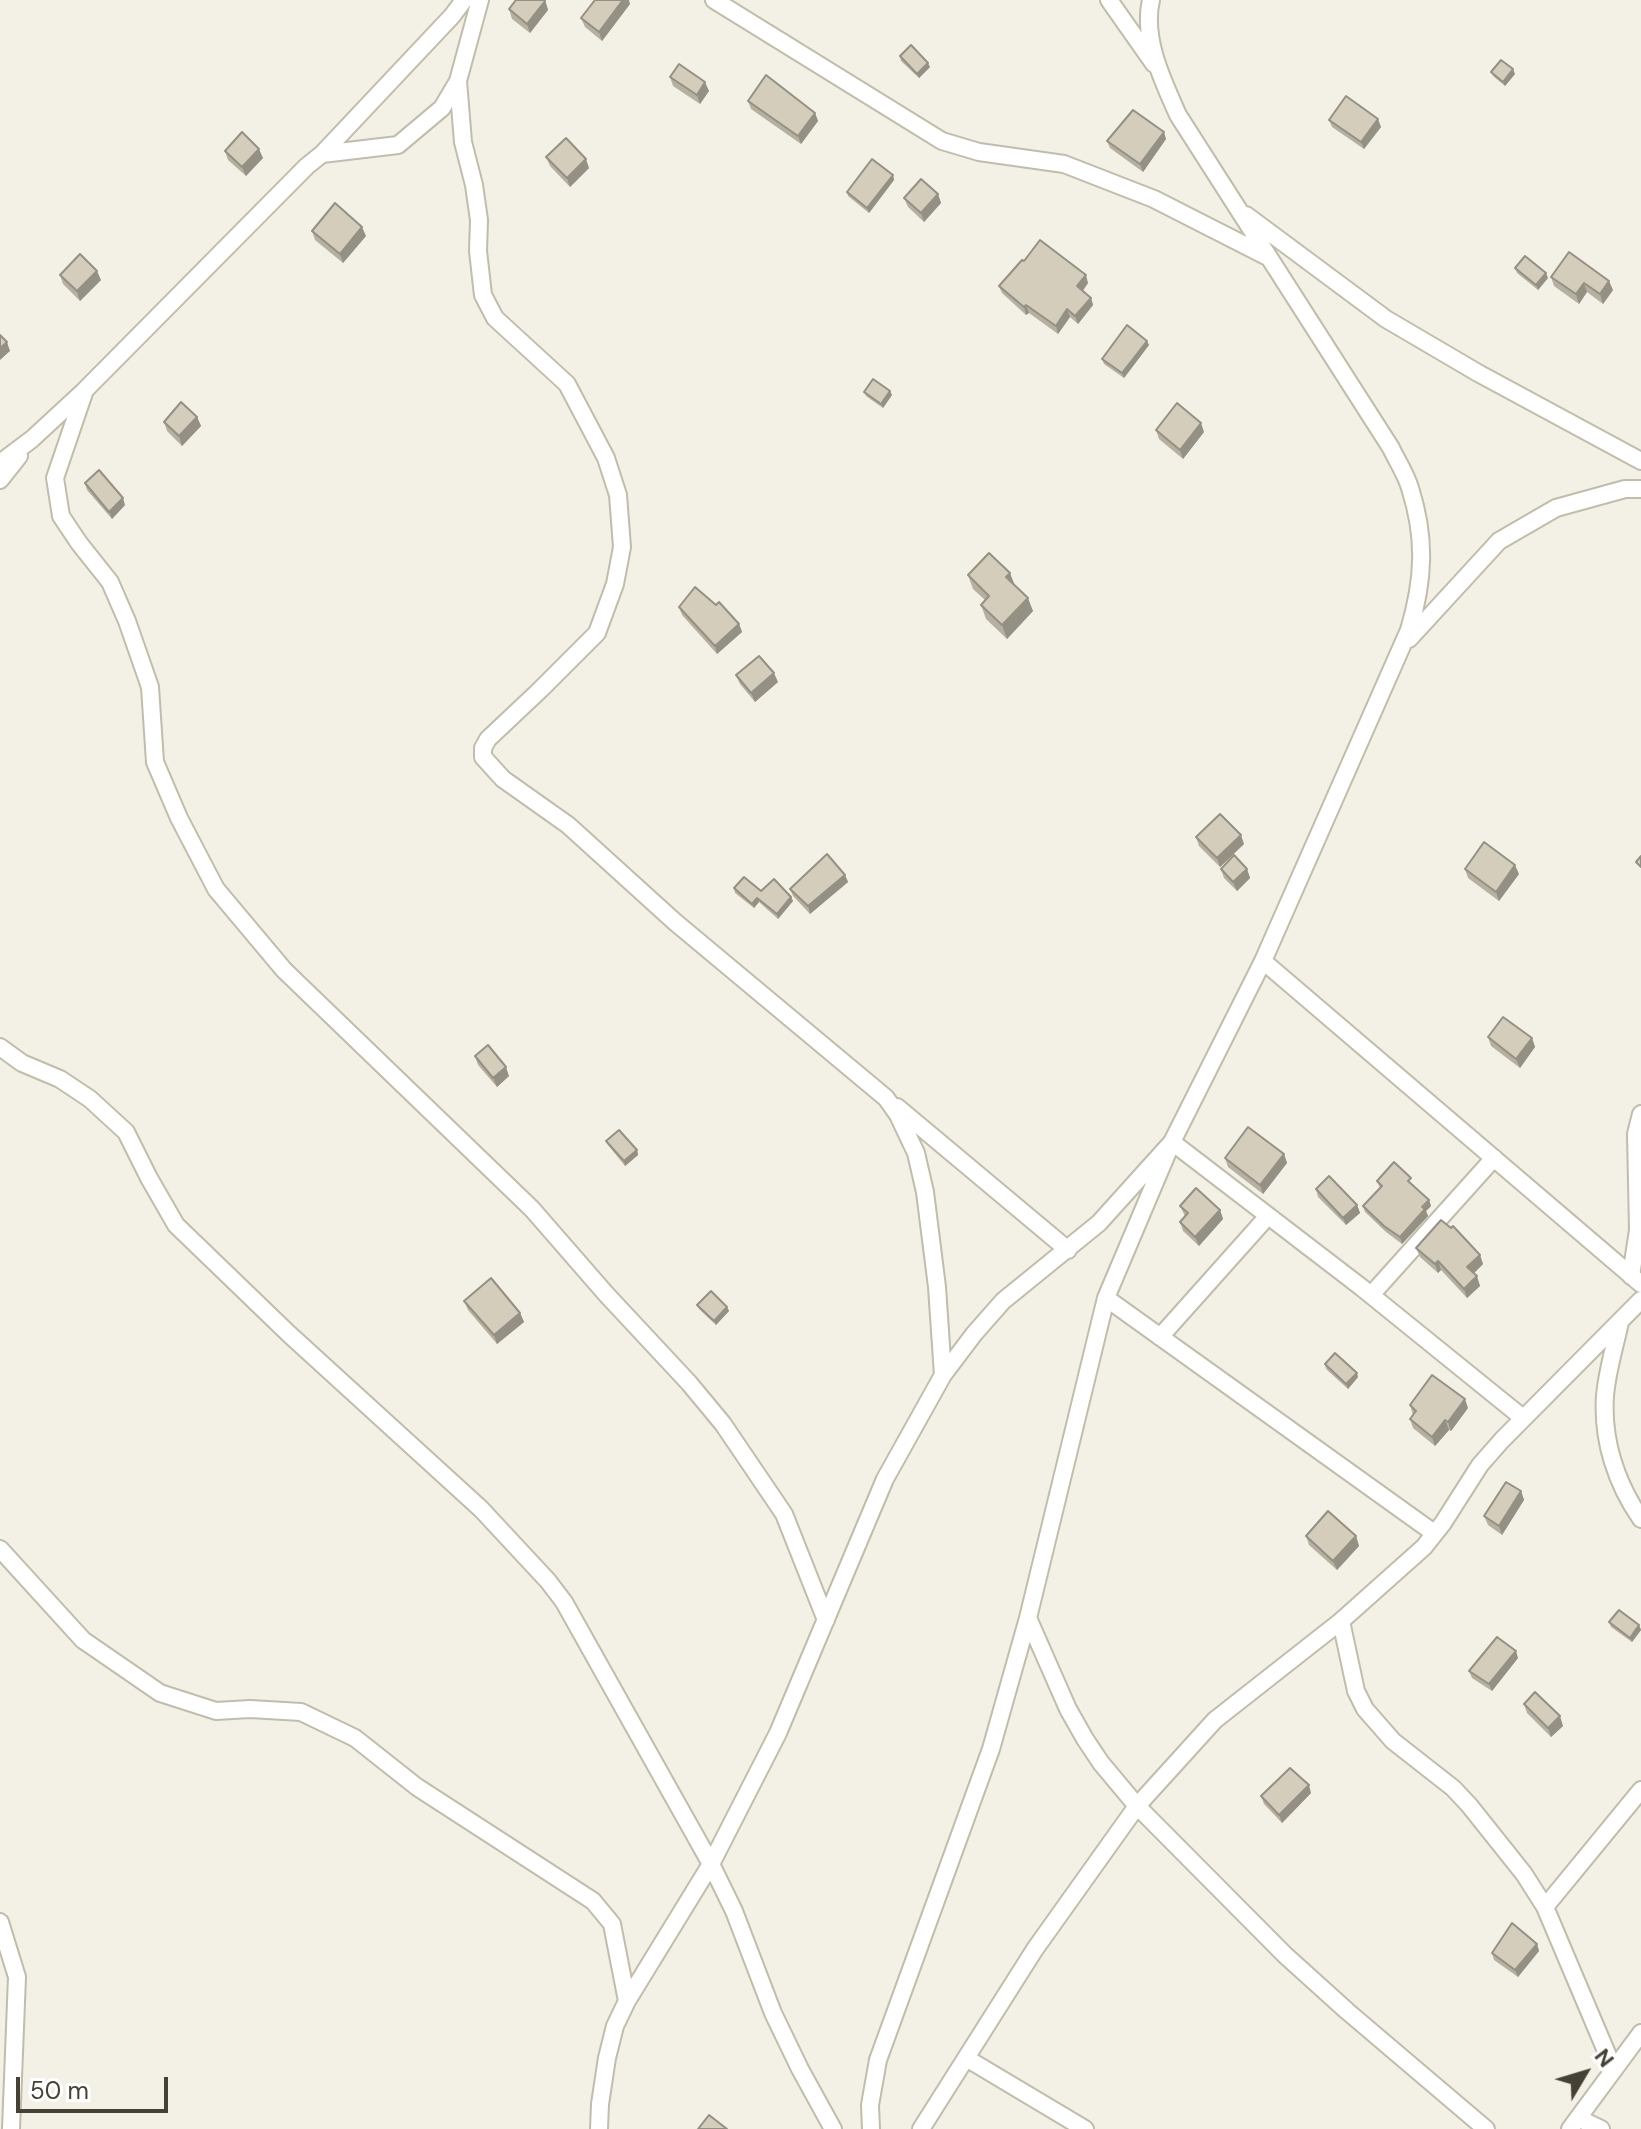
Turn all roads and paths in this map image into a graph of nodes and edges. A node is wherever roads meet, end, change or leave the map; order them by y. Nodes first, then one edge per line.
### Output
1 (464, 0) edge
2 (480, 0) edge
3 (714, 0) edge
4 (1109, 0) edge
5 (1151, 0) edge
6 (1159, 72) junction
7 (458, 81) junction
8 (322, 154) junction
9 (1239, 210) junction
10 (1269, 257) junction
11 (85, 390) junction
12 (32, 439) junction
13 (1641, 461) edge
14 (0, 463) edge
15 (0, 480) edge
16 (1641, 489) edge
17 (1400, 650) junction
18 (1263, 961) junction
19 (0, 1047) edge
20 (886, 1098) junction
21 (1641, 1114) edge
22 (1172, 1142) junction
23 (1494, 1158) junction
24 (1268, 1216) junction
25 (1068, 1250) junction
26 (1636, 1280) edge
27 (1371, 1295) junction
28 (1106, 1298) junction
29 (1641, 1300) edge
30 (1621, 1321) junction
31 (1160, 1337) junction
32 (943, 1375) junction
33 (1523, 1418) junction
34 (1641, 1519) edge
35 (1434, 1533) junction
36 (0, 1549) edge
37 (1028, 1618) junction
38 (826, 1620) junction
39 (1341, 1621) junction
40 (1641, 1790) edge
41 (1137, 1806) junction
42 (711, 1864) junction
43 (1545, 1907) junction
44 (0, 1922) edge
45 (627, 2001) junction
46 (1641, 2033) edge
47 (966, 2058) junction
48 (1614, 2070) junction
49 (1574, 2124) edge
50 (11, 2129) edge
51 (599, 2129) edge
52 (833, 2129) edge
53 (871, 2129) edge
54 (921, 2129) edge
55 (1085, 2129) edge
56 (1486, 2129) edge
57 (1601, 2129) edge

1 - 8 street
2 - 7 street
3 - 10 street
4 - 6 street
5 - 6 street
6 - 9 street
7 - 8 street
7 - 20 street
8 - 11 street
9 - 10 street
9 - 13 street
10 - 17 street
11 - 12 street
11 - 38 street
12 - 14 street
12 - 15 street
16 - 17 street
17 - 18 street
18 - 22 street
18 - 23 street
19 - 42 street
20 - 25 street
20 - 32 street
21 - 26 street
22 - 24 street
22 - 25 street
22 - 28 street
23 - 26 street
23 - 27 street
24 - 27 street
24 - 31 street
25 - 32 street
27 - 33 street
28 - 31 street
28 - 37 street
29 - 30 street
30 - 33 street
30 - 34 street
31 - 35 street
32 - 38 street
33 - 35 street
35 - 39 street
36 - 45 street
37 - 41 street
37 - 53 street
38 - 42 street
39 - 41 street
39 - 43 street
40 - 43 street
41 - 47 street
41 - 56 street
42 - 45 street
42 - 52 street
43 - 48 street
44 - 50 street
45 - 51 street
46 - 48 street
47 - 54 street
47 - 55 street
48 - 49 street
49 - 57 street

